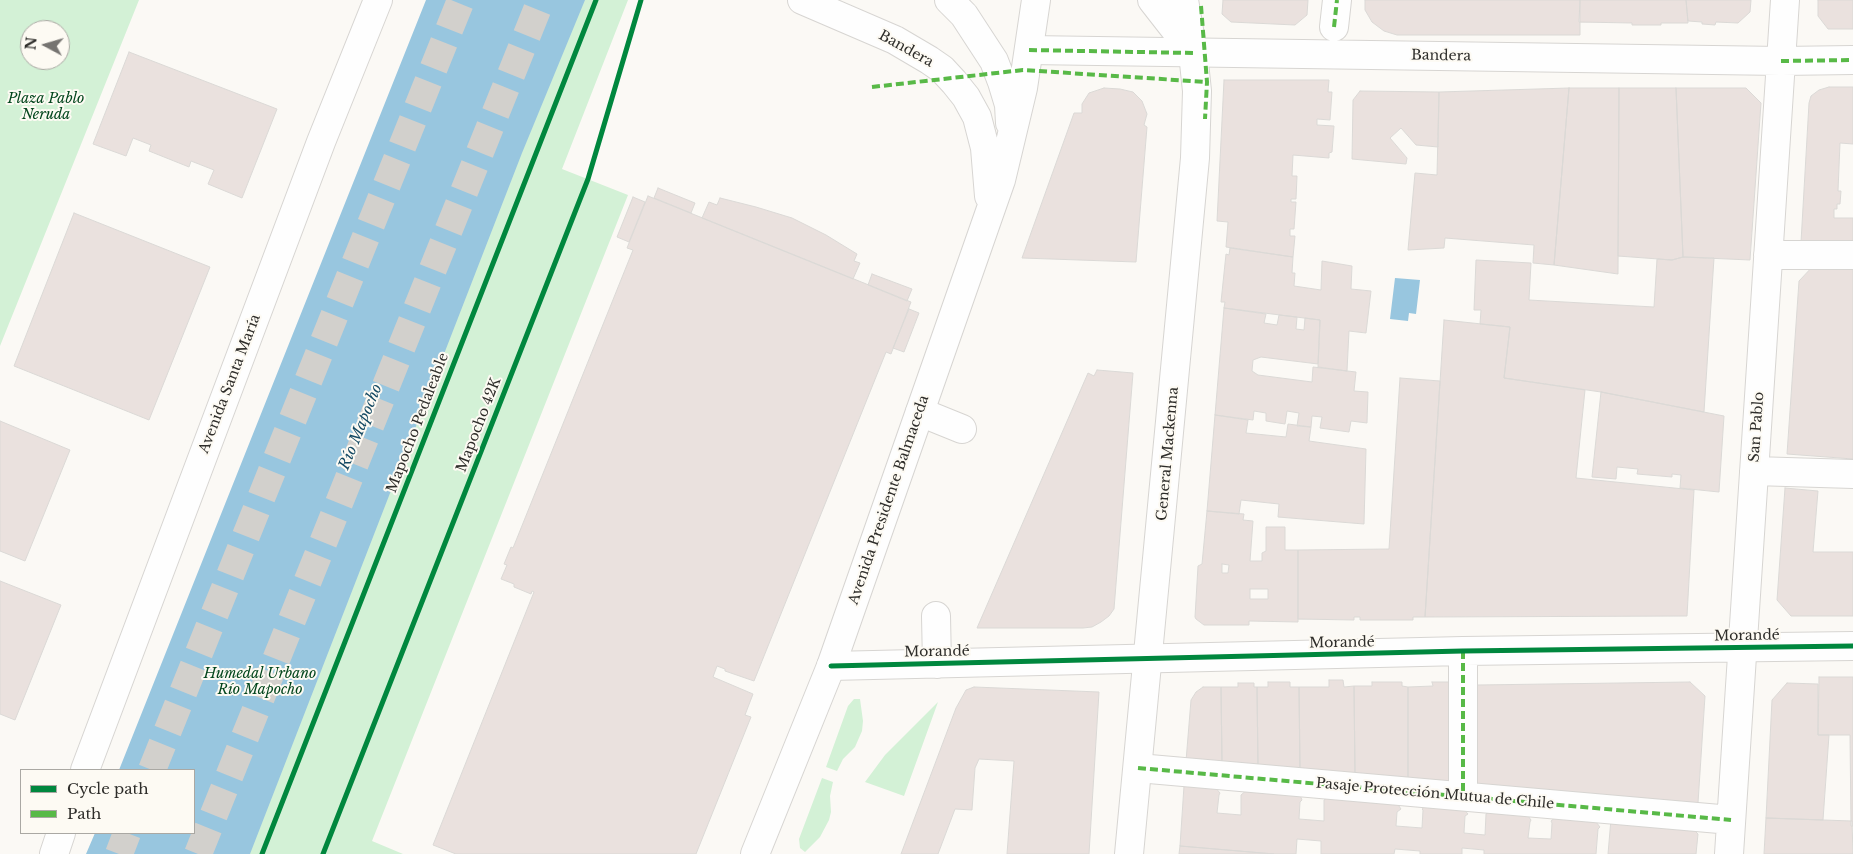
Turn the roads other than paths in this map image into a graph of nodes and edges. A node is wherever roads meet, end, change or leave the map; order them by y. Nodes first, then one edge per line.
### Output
1 (378, 0) edge
2 (802, 0) edge
3 (948, 0) edge
4 (1036, 0) edge
5 (1152, 0) edge
6 (1184, 0) edge
7 (1337, 0) edge
8 (1785, 0) edge
9 (1334, 27) dead end
10 (1029, 50) junction
11 (1193, 53) junction
12 (1853, 60) edge
13 (1781, 61) junction
14 (1011, 142) junction
15 (988, 220) junction
16 (1768, 255) junction
17 (1853, 255) edge
18 (920, 412) junction
19 (962, 429) dead end
20 (1754, 471) junction
21 (1853, 474) edge
22 (936, 616) dead end
23 (1853, 646) edge
24 (1741, 648) junction
25 (1463, 651) junction
26 (1149, 658) junction
27 (937, 664) junction
28 (831, 666) junction
29 (1138, 768) junction
30 (85, 769) edge
31 (1463, 796) junction
32 (1731, 820) junction
33 (62, 834) edge
34 (54, 854) edge
35 (755, 854) edge
36 (1129, 854) edge
37 (1729, 854) edge

1 - 30 street, Avenida Santa María
2 - 15 street, Bandera
3 - 14 street
4 - 10 street, Avenida Presidente Balmaceda
5 - 11 street
6 - 11 street, General Mackenna
7 - 9 street
8 - 13 street, San Pablo
10 - 11 street, Bandera
10 - 14 street, Avenida Presidente Balmaceda
11 - 13 street, Bandera
11 - 26 street, General Mackenna
12 - 13 street, Bandera
13 - 16 street, San Pablo
14 - 15 street, Avenida Presidente Balmaceda
15 - 18 street, Avenida Presidente Balmaceda
16 - 17 street
16 - 20 street, San Pablo
18 - 19 street
18 - 28 street, Avenida Presidente Balmaceda
20 - 21 street
20 - 24 street, San Pablo
22 - 27 street
23 - 24 street, Morandé
24 - 25 street, Morandé
24 - 32 street, San Pablo
25 - 26 street, Morandé
25 - 31 street
26 - 27 street, Morandé
26 - 29 street, General Mackenna
27 - 28 street, Morandé
28 - 35 street, Avenida Presidente Balmaceda
29 - 31 street, Pasaje Protección Mutua de Chile
29 - 36 street, General Mackenna
31 - 32 street, Pasaje Protección Mutua de Chile
32 - 37 street, San Pablo
33 - 34 street

